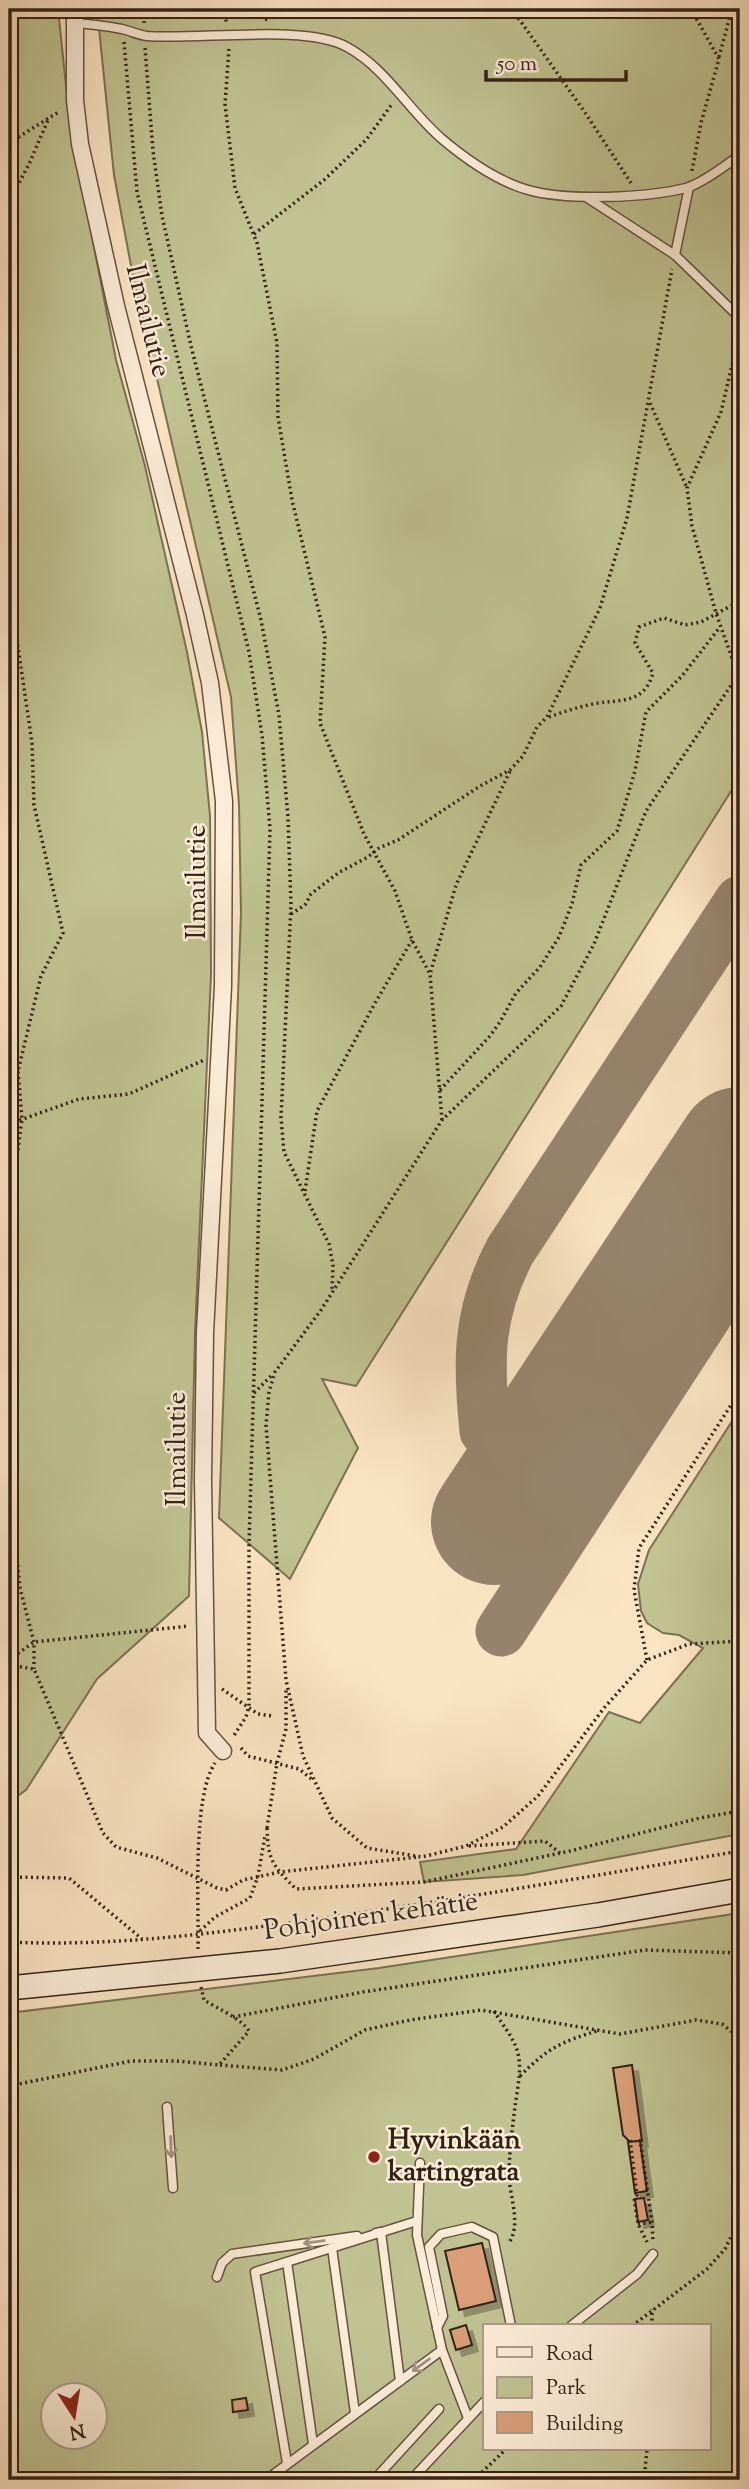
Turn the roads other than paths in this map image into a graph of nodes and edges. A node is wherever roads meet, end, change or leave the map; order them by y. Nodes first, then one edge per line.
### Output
1 (75, 16) edge
2 (740, 155) edge
3 (689, 187) junction
4 (586, 197) junction
5 (675, 255) junction
6 (739, 317) edge
7 (223, 1751) dead end
8 (740, 1890) edge
9 (9, 1988) edge
10 (167, 2107) dead end
11 (420, 2164) dead end
12 (173, 2188) dead end
13 (417, 2221) junction
14 (381, 2232) junction
15 (332, 2248) junction
16 (653, 2254) road end
17 (287, 2263) junction
18 (217, 2277) dead end
19 (510, 2324) edge
20 (574, 2324) edge
21 (437, 2328) junction
22 (442, 2350) junction
23 (400, 2381) junction
24 (483, 2403) edge
25 (439, 2409) dead end
26 (355, 2413) junction
27 (468, 2418) junction
28 (313, 2444) junction
29 (287, 2463) junction
30 (266, 2480) edge
31 (374, 2480) edge
32 (411, 2480) edge

1 - 4 lane, Ilmailutie
1 - 7 street, Ilmailutie
2 - 3 lane, Ilmailutie
3 - 4 lane, Ilmailutie
3 - 5 lane
4 - 5 lane
5 - 6 lane
8 - 9 main road, Pohjoinen kehätie
10 -> 12 lane
11 - 13 lane
13 - 14 lane
13 - 21 lane
14 - 15 lane
14 -> 18 lane
14 - 23 lane
15 - 17 lane
15 - 26 lane
16 - 20 lane
17 - 28 lane
17 - 29 lane
19 - 21 lane
21 - 22 lane
22 -> 23 lane
22 - 27 lane
23 - 26 lane
24 - 27 lane
25 - 31 lane
26 - 28 lane
27 - 32 lane
28 - 29 lane
29 - 30 lane

